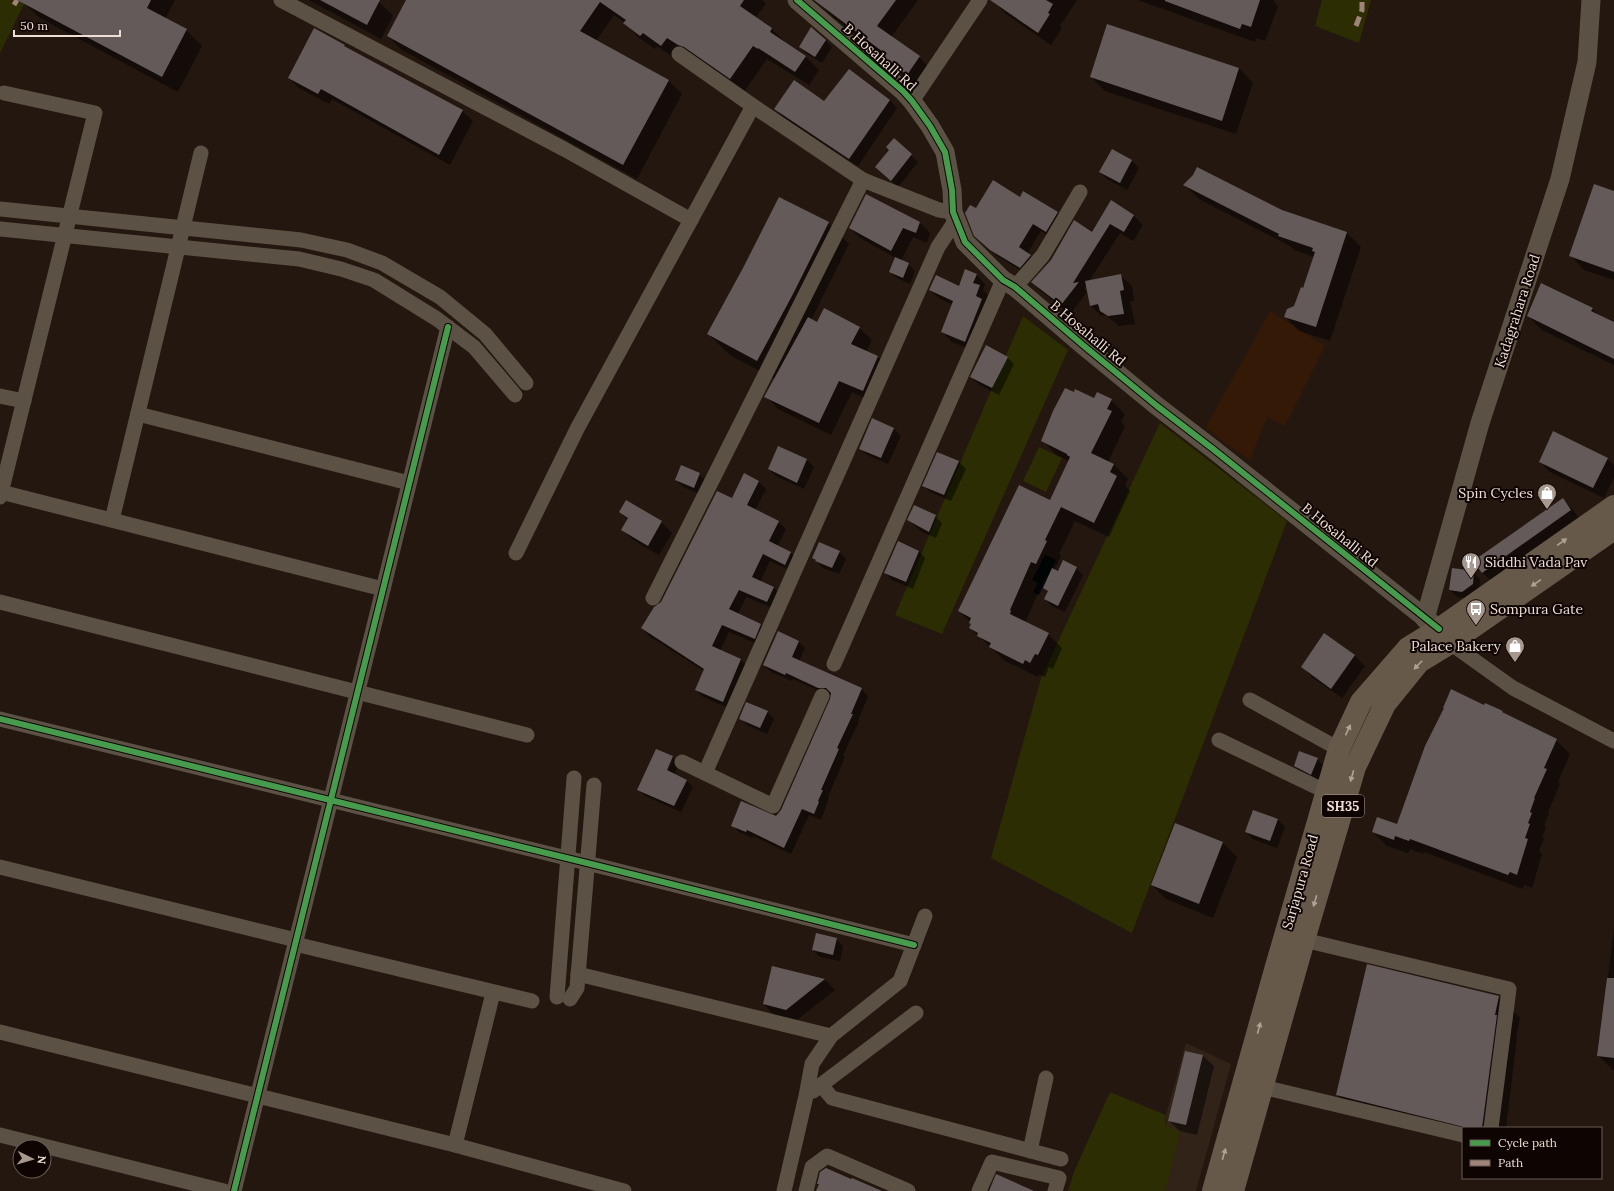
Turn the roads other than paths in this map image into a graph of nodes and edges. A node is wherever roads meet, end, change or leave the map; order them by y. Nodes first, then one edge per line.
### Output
1 (281, 0) edge
2 (980, 0) edge
3 (1591, 0) edge
4 (804, 2) edge
5 (679, 54) dead end
6 (4, 93) dead end
7 (912, 101) junction
8 (753, 106) junction
9 (201, 153) dead end
10 (863, 180) junction
11 (1080, 192) dead end
12 (0, 209) edge
13 (69, 216) junction
14 (955, 216) junction
15 (691, 220) junction
16 (0, 228) edge
17 (183, 228) junction
18 (65, 235) junction
19 (178, 247) junction
20 (1009, 283) junction
21 (448, 327) junction
22 (526, 383) dead end
23 (515, 395) dead end
24 (0, 396) edge
25 (24, 401) junction
26 (138, 414) junction
27 (409, 483) junction
28 (1, 495) edge
29 (1614, 506) edge
30 (112, 520) junction
31 (1614, 529) edge
32 (516, 553) dead end
33 (383, 588) junction
34 (653, 598) dead end
35 (0, 602) edge
36 (1438, 630) junction
37 (834, 664) dead end
38 (358, 692) junction
39 (822, 696) dead end
40 (1250, 700) dead end
41 (0, 719) edge
42 (526, 735) dead end
43 (1219, 740) dead end
44 (1614, 740) edge
45 (1339, 749) junction
46 (682, 762) dead end
47 (705, 773) junction
48 (574, 778) dead end
49 (594, 785) dead end
50 (1327, 792) junction
51 (330, 800) junction
52 (568, 858) junction
53 (587, 863) junction
54 (0, 868) edge
55 (925, 916) dead end
56 (1304, 940) junction
57 (295, 942) junction
58 (914, 945) junction
59 (578, 974) junction
60 (493, 993) junction
61 (532, 1001) dead end
62 (916, 1013) dead end
63 (0, 1032) edge
64 (831, 1036) junction
65 (1046, 1078) dead end
66 (821, 1085) junction
67 (1263, 1088) junction
68 (257, 1096) junction
69 (806, 1096) junction
70 (1491, 1127) edge
71 (0, 1135) edge
72 (1462, 1135) edge
73 (455, 1145) junction
74 (1030, 1151) junction
75 (1061, 1159) dead end
76 (224, 1191) edge
77 (234, 1191) edge
78 (624, 1191) edge
79 (784, 1191) edge
80 (806, 1191) edge
81 (908, 1191) edge
82 (979, 1191) edge
83 (1055, 1191) edge
84 (1213, 1191) edge
85 (1233, 1191) edge

1 - 15 street
2 - 7 street
3 - 36 street, Kadagrahara Road
4 - 7 street, B Hosahalli Rd
5 - 8 street
6 - 13 street
7 - 14 street, B Hosahalli Rd
8 - 10 street
8 - 15 street
9 - 17 street
10 - 14 street
10 - 34 street
11 - 20 street
12 - 13 street
13 - 17 street
13 - 18 street
14 - 20 street, B Hosahalli Rd
14 - 47 street
15 - 32 street
16 - 18 street
17 - 19 street
17 - 22 street
18 - 19 street
18 - 25 street
19 - 21 street
19 - 26 street
20 - 36 street, B Hosahalli Rd
20 - 37 street
21 - 23 street
21 - 27 street
24 - 25 street
25 - 28 street
26 - 27 street
26 - 30 street
27 - 33 street
28 - 30 street
36 -> 29 main road, Sarjapura Road
30 - 33 street
31 -> 36 main road, Sarjapura Road / SH35
33 - 38 street
35 - 38 street
36 - 44 street
45 -> 36 main road, Sarjapura Road
36 -> 56 main road, Sarjapura Road / SH35
38 - 42 street
38 - 51 street
39 - 47 street
40 - 45 street
41 - 51 street
43 - 50 street
45 - 50 main road, Sarjapura Road
46 - 47 street
48 - 52 street
49 - 53 street
84 -> 50 main road, Sarjapura Road
51 - 52 street
51 - 57 street
52 - 53 street
52 - 59 street
53 - 58 street
53 - 59 street
54 - 57 street
55 - 58 street
56 - 67 main road, Sarjapura Road / SH35
56 - 70 street
57 - 60 street
57 - 68 street
58 - 64 street
59 - 64 street
60 - 61 street
60 - 73 street
62 - 66 street
63 - 68 street
64 - 69 street
65 - 74 street
66 - 69 street
66 - 74 street
67 - 72 street
67 - 85 main road, Sarjapura Road / SH35
68 - 73 street
68 - 77 street
69 - 79 street
71 - 76 street
73 - 78 street
74 - 75 street
80 - 81 street
82 - 83 street

